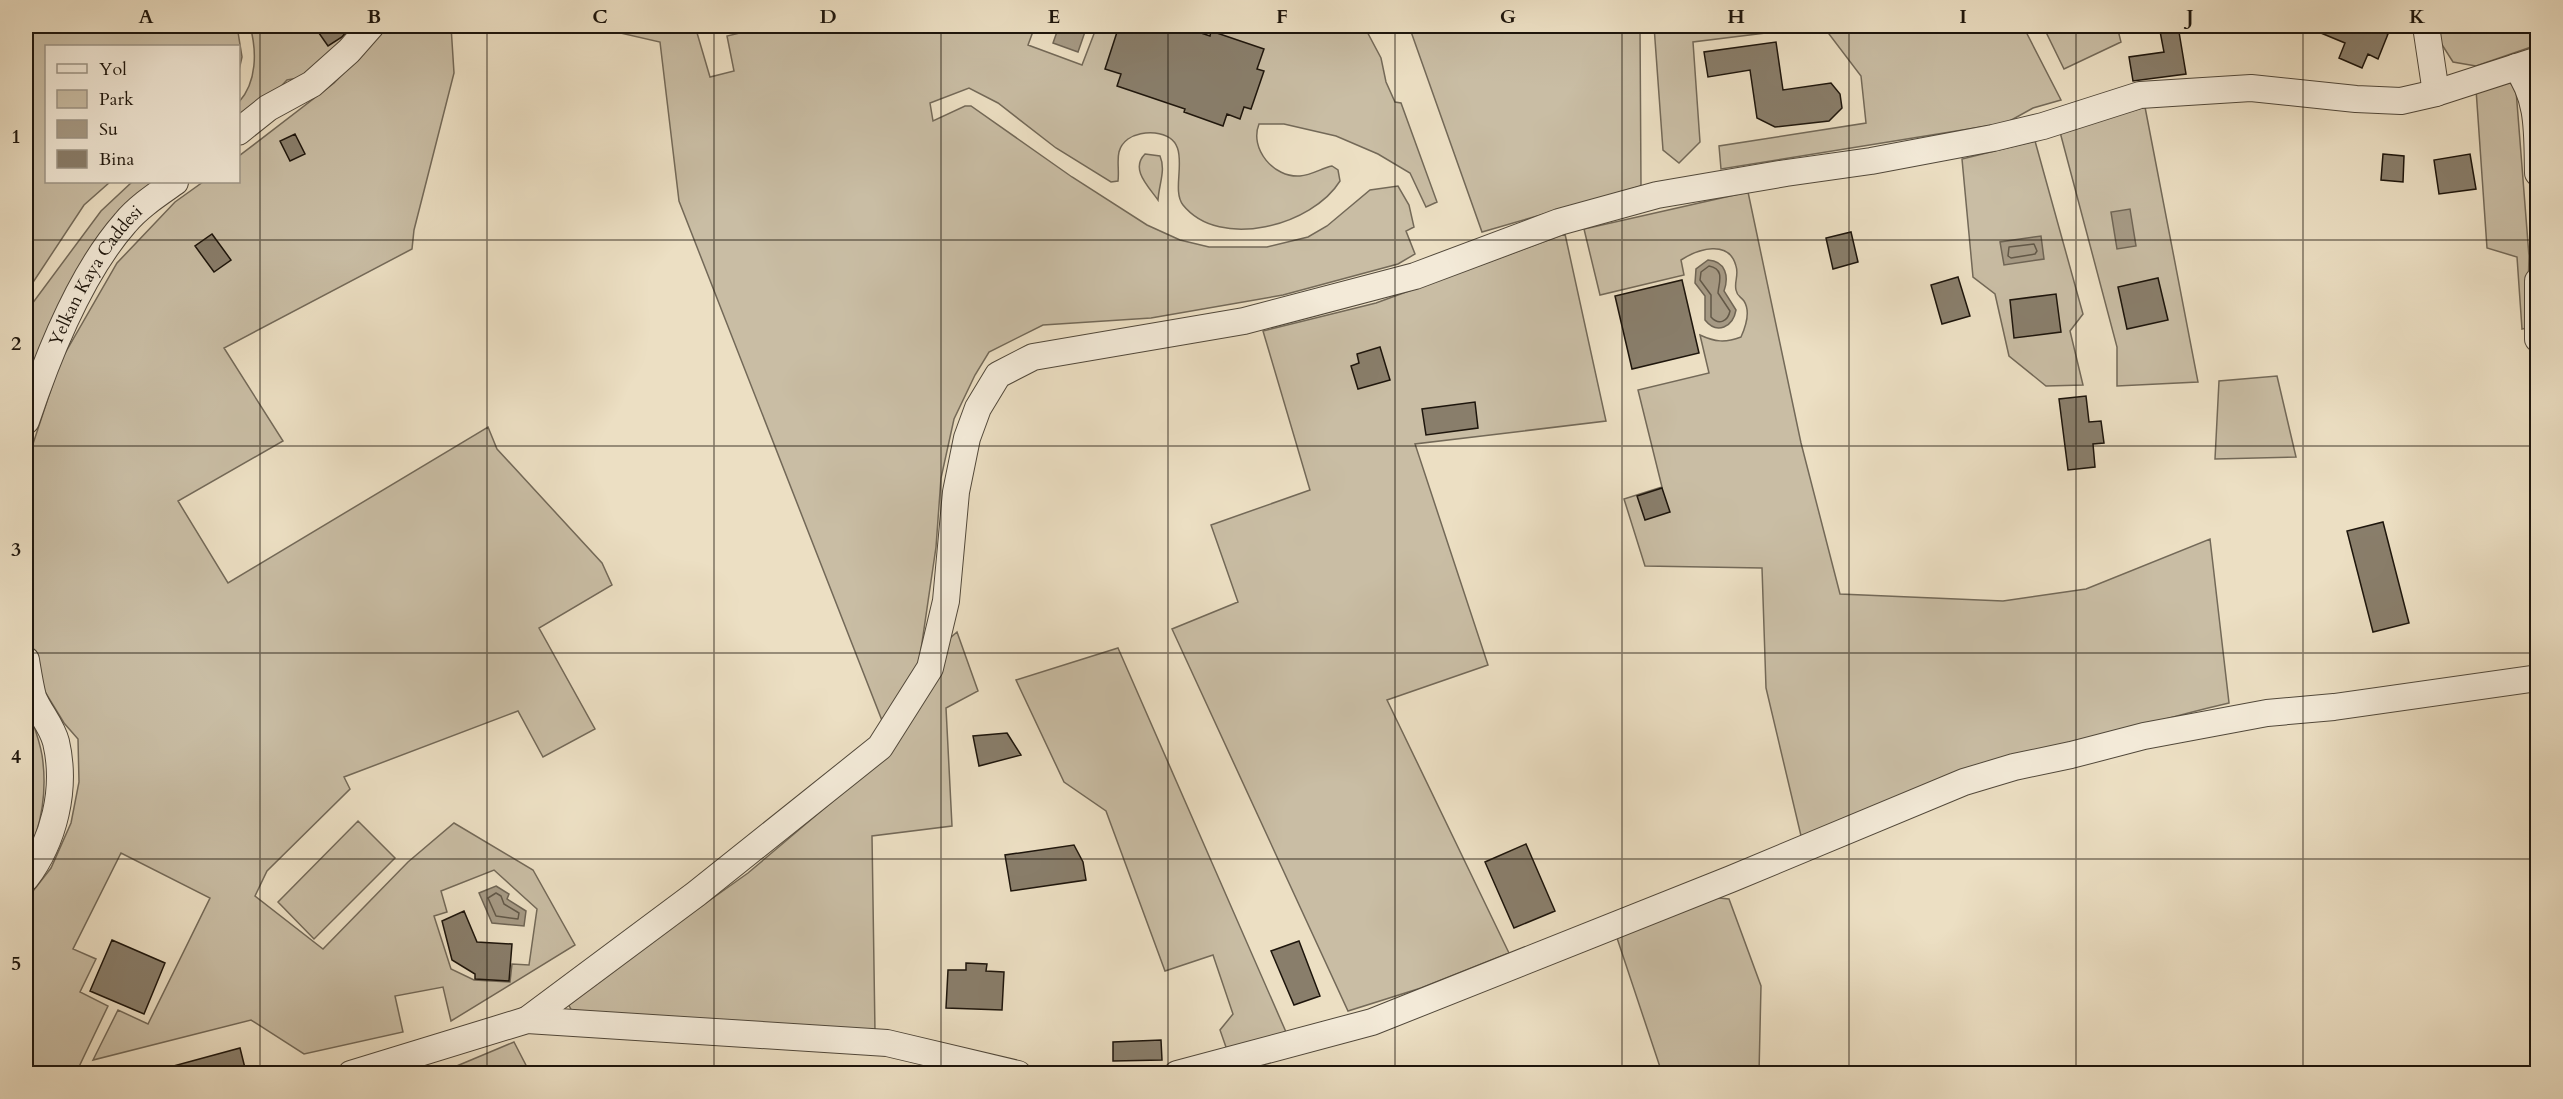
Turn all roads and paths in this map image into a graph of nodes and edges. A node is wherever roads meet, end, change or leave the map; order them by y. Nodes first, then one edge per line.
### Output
1 (370, 26) edge
2 (2426, 26) edge
3 (2527, 63) edge
4 (2436, 93) junction
5 (240, 130) edge
6 (2538, 173) edge
7 (174, 183) edge
8 (2538, 281) edge
9 (2538, 339) edge
10 (26, 421) edge
11 (26, 660) edge
12 (2538, 678) edge
13 (26, 878) edge
14 (527, 1020) junction
15 (351, 1074) edge
16 (1018, 1074) edge
17 (1177, 1074) edge

1 - 5 street
2 - 4 street
3 - 4 street
3 - 6 street
4 - 14 street
7 - 10 street, Yelkan Kaya Caddesi
8 - 9 street
11 - 13 street
12 - 17 street
14 - 15 street
14 - 16 street

